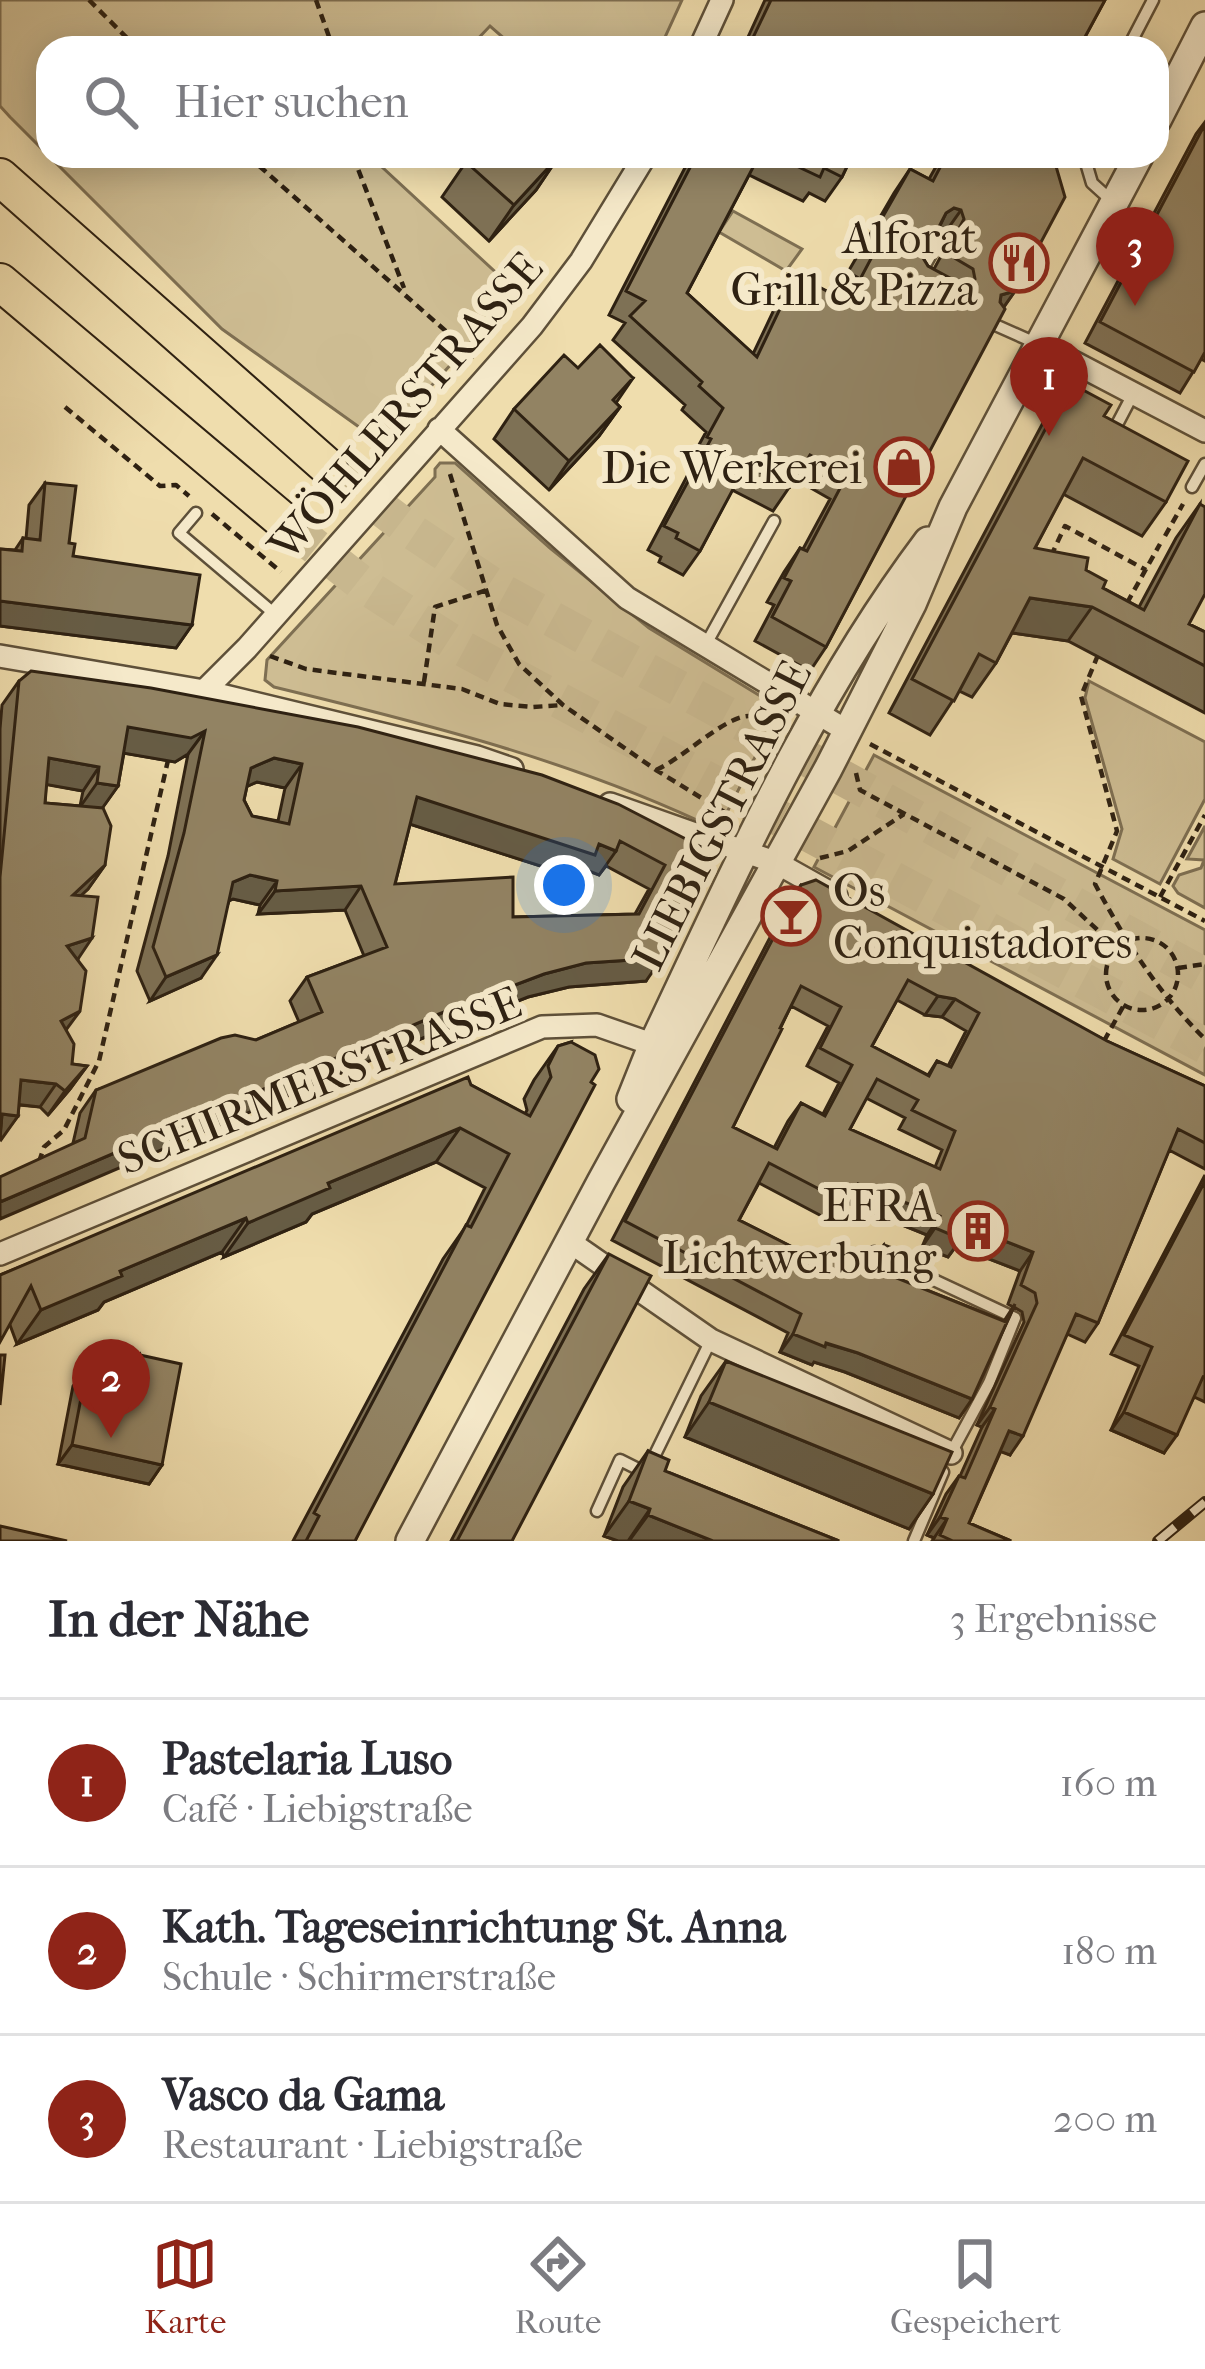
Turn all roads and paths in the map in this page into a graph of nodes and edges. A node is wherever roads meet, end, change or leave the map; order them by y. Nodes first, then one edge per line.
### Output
1 (89, 0) edge
2 (316, 0) edge
3 (722, 0) edge
4 (1154, 0) edge
5 (1205, 26) edge
6 (125, 36) edge
7 (329, 36) edge
8 (706, 36) edge
9 (1134, 36) edge
10 (1169, 96) edge
11 (0, 144) edge
12 (262, 168) edge
13 (357, 168) edge
14 (638, 168) edge
15 (1087, 168) edge
16 (1133, 168) edge
17 (0, 177) edge
18 (1115, 203) junction
19 (938, 242) edge
20 (79, 250) junction
21 (0, 282) edge
22 (933, 290) edge
23 (406, 293) junction
24 (993, 324) edge
25 (1042, 345) junction
26 (492, 373) junction
27 (1133, 394) junction
28 (65, 407) dead end
29 (439, 429) junction
30 (1205, 431) edge
31 (1107, 442) edge
32 (1205, 464) edge
33 (329, 468) tunnel mouth
34 (1192, 487) joint
35 (189, 496) dead end
36 (953, 507) junction
37 (200, 511) joint
38 (773, 521) dead end
39 (288, 525) tunnel mouth
40 (1165, 536) edge
41 (1160, 544) dead end
42 (1050, 558) edge
43 (1146, 570) junction
44 (300, 588) junction
45 (487, 590) junction
46 (276, 615) junction
47 (1119, 617) edge
48 (705, 646) junction
49 (247, 648) junction
50 (1098, 655) dead end
51 (0, 656) edge
52 (424, 682) junction
53 (204, 692) junction
54 (563, 705) junction
55 (808, 726) junction
56 (171, 740) edge
57 (841, 742) junction
58 (656, 770) junction
59 (543, 780) edge
60 (587, 796) edge
61 (904, 814) junction
62 (1205, 815) edge
63 (750, 841) junction
64 (781, 854) junction
65 (1102, 866) junction
66 (1160, 897) junction
67 (858, 908) edge
68 (1205, 921) edge
69 (1126, 942) junction
70 (1117, 948) junction
71 (1205, 964) edge
72 (1178, 968) junction
73 (1166, 1001) junction
74 (1124, 1005) junction
75 (1205, 1039) edge
76 (1101, 1046) edge
77 (663, 1048) junction
78 (40, 1177) edge
79 (569, 1242) junction
80 (874, 1252) dead end
81 (0, 1254) edge
82 (711, 1340) junction
83 (951, 1453) junction
84 (646, 1473) junction
85 (666, 1483) edge
86 (597, 1511) dead end
87 (410, 1541) edge
88 (914, 1541) edge

1 - 6 path
2 - 7 path
3 - 8 street
4 - 9 lane
5 - 10 street
11 - 20 highway
12 - 23 path
13 - 23 path
14 - 26 street, WÖHLERSTRASSE
15 - 18 lane
16 - 18 street, LIEBIGSTRASSE
17 - 20 highway
18 - 25 street, LIEBIGSTRASSE
19 - 22 lane
20 - 33 highway
21 - 39 highway
23 - 26 path
24 - 25 lane
25 - 27 street
25 - 36 street, LIEBIGSTRASSE
26 - 29 street, WÖHLERSTRASSE
27 - 30 street
27 - 31 lane
28 - 35 path
29 - 44 street, WÖHLERSTRASSE
29 - 45 path
29 - 48 street
32 - 34 lane
34 - 40 path
36 - 55 street, LIEBIGSTRASSE
36 - 57 street, LIEBIGSTRASSE
37 - 44 path
37 - 46 lane
38 - 48 lane
41 - 43 path
42 - 43 path
43 - 47 path
44 - 46 street, WÖHLERSTRASSE
45 - 52 path
45 - 54 path
46 - 49 street, WÖHLERSTRASSE
48 - 55 street
49 - 52 path
49 - 53 street, WÖHLERSTRASSE
50 - 65 path
51 - 53 street
52 - 54 path
53 - 59 street
54 - 58 path
55 - 57 street
55 - 58 path
55 - 63 street, LIEBIGSTRASSE
56 - 78 path
57 - 61 path
57 - 64 street, LIEBIGSTRASSE
57 - 65 path
58 - 63 path
60 - 63 street
61 - 64 path
61 - 70 path
62 - 66 path
63 - 64 street
63 - 77 street, LIEBIGSTRASSE
64 - 67 street
64 - 77 street, LIEBIGSTRASSE
65 - 66 path
65 - 69 path
66 - 68 path
69 - 70 path
69 - 72 path
69 - 73 path
70 - 74 path
71 - 72 path
72 - 73 path
73 - 74 path
73 - 75 path
74 - 76 path
77 - 79 street, LIEBIGSTRASSE
77 - 81 street, SCHIRMERSTRASSE
79 - 82 street
79 - 87 street, LIEBIGSTRASSE
80 - 83 lane
82 - 83 street
82 - 84 lane
83 - 88 lane
84 - 85 lane
84 - 86 lane

